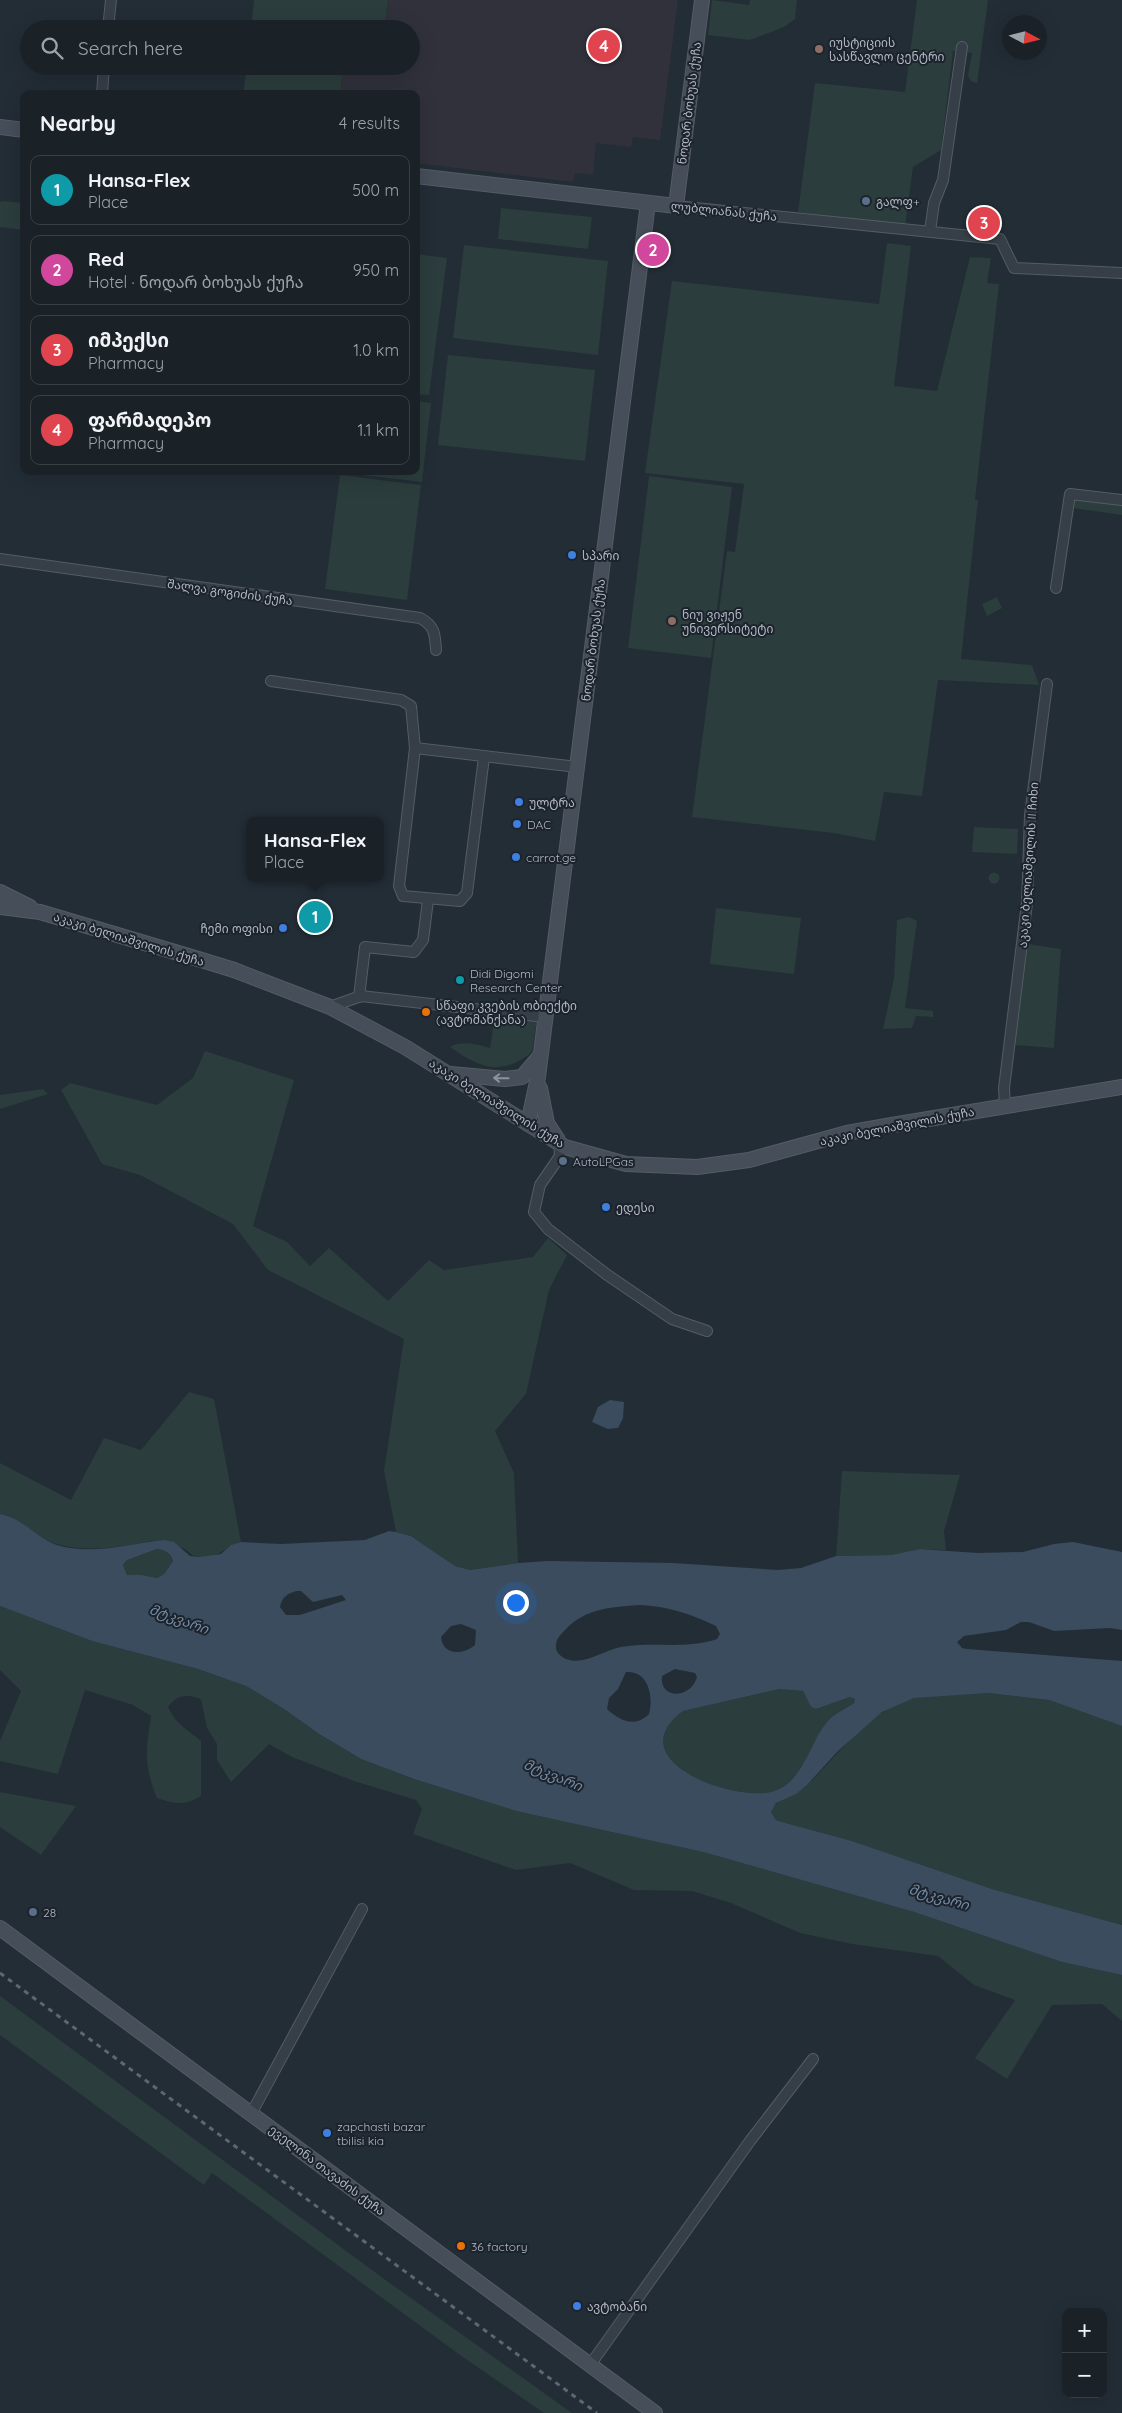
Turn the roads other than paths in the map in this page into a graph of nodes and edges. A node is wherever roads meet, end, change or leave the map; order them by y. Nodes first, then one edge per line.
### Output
1 (112, 0) edge
2 (702, 0) edge
3 (109, 20) edge
4 (962, 47) dead end
5 (103, 75) edge
6 (102, 90) edge
7 (0, 130) edge
8 (20, 130) edge
9 (420, 176) edge
10 (648, 203) junction
11 (676, 206) junction
12 (930, 231) junction
13 (1122, 273) edge
14 (1122, 500) edge
15 (0, 559) edge
16 (1056, 588) dead end
17 (436, 650) dead end
18 (271, 681) dead end
19 (1047, 684) dead end
20 (415, 748) junction
21 (484, 757) junction
22 (577, 766) junction
23 (0, 892) edge
24 (428, 900) junction
25 (0, 907) edge
26 (40, 912) junction
27 (359, 996) junction
28 (330, 1007) junction
29 (545, 1017) junction
30 (540, 1056) junction
31 (448, 1074) junction
32 (538, 1077) junction
33 (1122, 1087) edge
34 (1005, 1106) junction
35 (528, 1124) junction
36 (559, 1142) junction
37 (706, 1331) dead end
38 (362, 1909) dead end
39 (0, 1928) edge
40 (813, 2059) dead end
41 (251, 2114) junction
42 (590, 2365) junction
43 (655, 2413) edge

1 - 3 street
2 - 11 main road, ნოდარ ბოხუას ქუჩა
4 - 12 street
5 - 6 street
7 - 8 main road
9 - 10 main road, ლუბლიანას ქუჩა
10 - 11 main road, ლუბლიანას ქუჩა
10 - 22 main road, ნოდარ ბოხუას ქუჩა
11 - 12 street, ლუბლიანას ქუჩა
12 - 13 street, ლუბლიანას ქუჩა
14 - 16 street
15 - 17 street, შალვა გოგიძის ქუჩა
18 - 20 street
19 - 34 street, აკაკი ბელიაშვილის II ჩიხი
20 - 21 street
20 - 24 street
21 - 22 street
21 - 24 street
22 - 29 main road, ნოდარ ბოხუას ქუჩა
23 - 26 main road, აკაკი ბელიაშვილის ქუჩა
24 - 27 street
25 - 26 main road, აკაკი ბელიაშვილის ქუჩა
26 - 28 main road, აკაკი ბელიაშვილის ქუჩა
27 - 28 street
27 - 29 street
28 - 31 main road, აკაკი ბელიაშვილის ქუჩა
29 - 30 main road, ნოდარ ბოხუას ქუჩა
30 -> 31 main road
30 - 32 main road, ნოდარ ბოხუას ქუჩა
31 - 35 main road, აკაკი ბელიაშვილის ქუჩა
32 - 35 main road
32 - 36 main road
33 - 34 main road, აკაკი ბელიაშვილის ქუჩა
34 - 36 main road, აკაკი ბელიაშვილის ქუჩა
35 - 36 main road, აკაკი ბელიაშვილის ქუჩა
36 - 37 street
38 - 41 street
39 - 41 main road, ეველინა თავაძის ქუჩა
40 - 42 street
41 - 42 main road, ეველინა თავაძის ქუჩა
42 - 43 main road, ეველინა თავაძის ქუჩა

